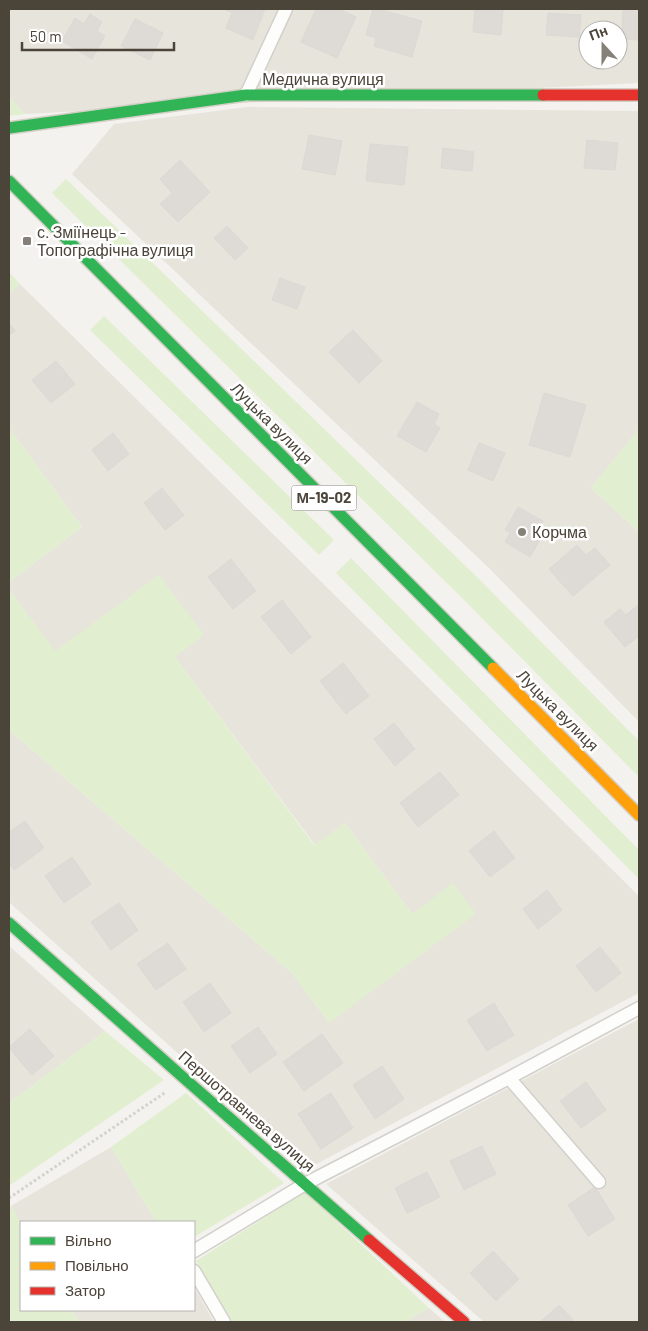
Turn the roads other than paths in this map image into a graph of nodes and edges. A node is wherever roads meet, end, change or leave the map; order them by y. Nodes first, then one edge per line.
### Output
1 (286, 9) edge
2 (246, 95) junction
3 (639, 96) edge
4 (9, 128) edge
5 (9, 181) edge
6 (639, 815) edge
7 (9, 923) edge
8 (639, 1008) edge
9 (509, 1078) junction
10 (600, 1182) dead end
11 (305, 1184) junction
12 (195, 1250) edge
13 (195, 1273) edge
14 (224, 1322) edge
15 (464, 1322) edge

1 - 2 lane
2 - 3 street, Медична вулиця
2 - 4 street, Медична вулиця
5 - 6 street, Луцька вулиця / М-19-02
7 - 11 street, Першотравнева вулиця
8 - 9 lane
9 - 10 lane
9 - 11 lane
11 - 12 lane
11 - 15 street, Першотравнева вулиця
13 - 14 lane

